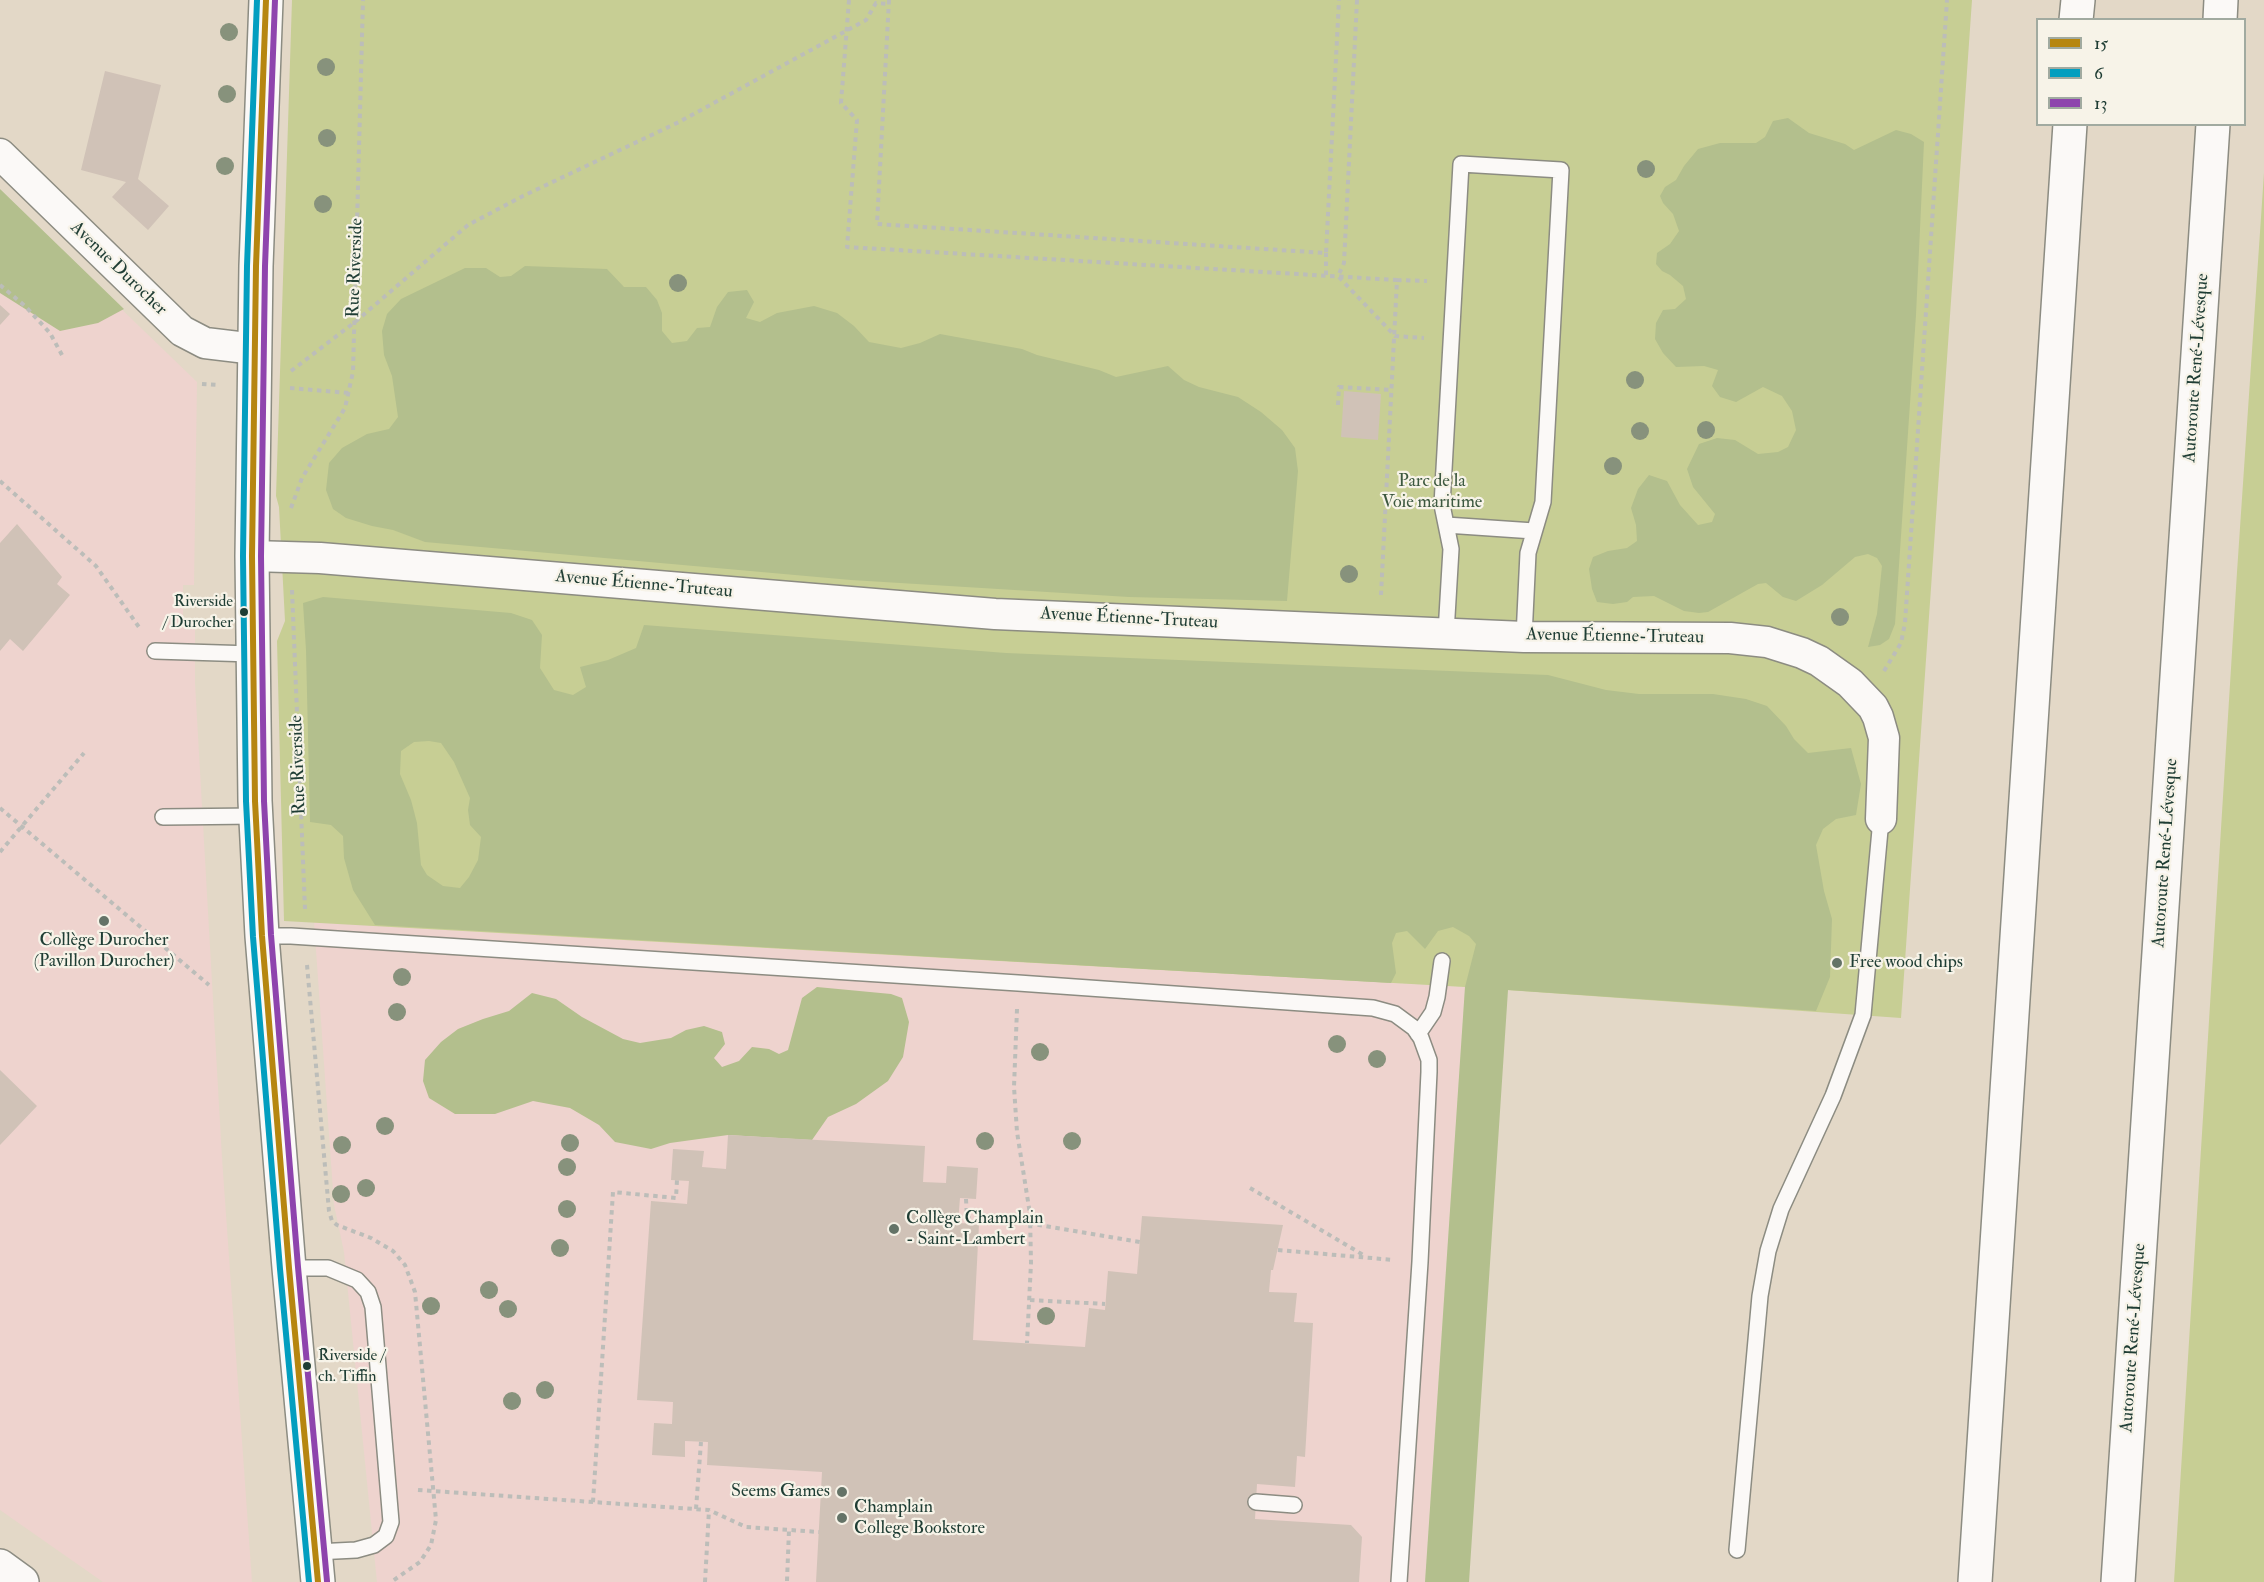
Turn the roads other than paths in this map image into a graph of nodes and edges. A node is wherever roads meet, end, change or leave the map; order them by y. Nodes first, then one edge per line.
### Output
1 (266, 0) edge
2 (2078, 0) edge
3 (2221, 0) edge
4 (2076, 18) edge
5 (2220, 18) edge
6 (2070, 126) edge
7 (2213, 126) edge
8 (0, 154) edge
9 (255, 349) junction
10 (1446, 525) junction
11 (1534, 531) junction
12 (252, 556) junction
13 (1446, 633) junction
14 (1524, 637) junction
15 (155, 651) road end
16 (252, 654) junction
17 (256, 816) junction
18 (163, 817) dead end
19 (1881, 819) joint
20 (262, 936) junction
21 (1442, 961) dead end
22 (1418, 1034) junction
23 (289, 1268) junction
24 (1256, 1502) dead end
25 (1294, 1505) dead end
26 (1737, 1550) dead end
27 (0, 1566) edge
28 (317, 1567) edge
29 (22, 1582) edge
30 (1399, 1582) edge
31 (1975, 1582) edge
32 (2118, 1582) edge

1 - 9 main road
2 - 4 main road
3 - 5 main road
6 - 31 main road
7 - 32 main road, Autoroute René-Lévesque
8 - 9 street, Avenue Durocher
9 - 12 main road
10 - 11 lane
10 - 11 lane
10 - 13 lane
11 - 14 lane
12 - 13 street, Avenue Étienne-Truteau
12 - 16 main road
13 - 14 street, Avenue Étienne-Truteau
14 - 19 street, Avenue Étienne-Truteau
15 - 16 lane
16 - 17 main road
17 - 18 lane
17 - 20 main road
19 - 26 lane
20 - 22 lane
20 - 23 main road
21 - 22 lane
22 - 30 lane
23 - 28 main road
23 - 28 lane
24 - 25 lane
27 - 29 main road

